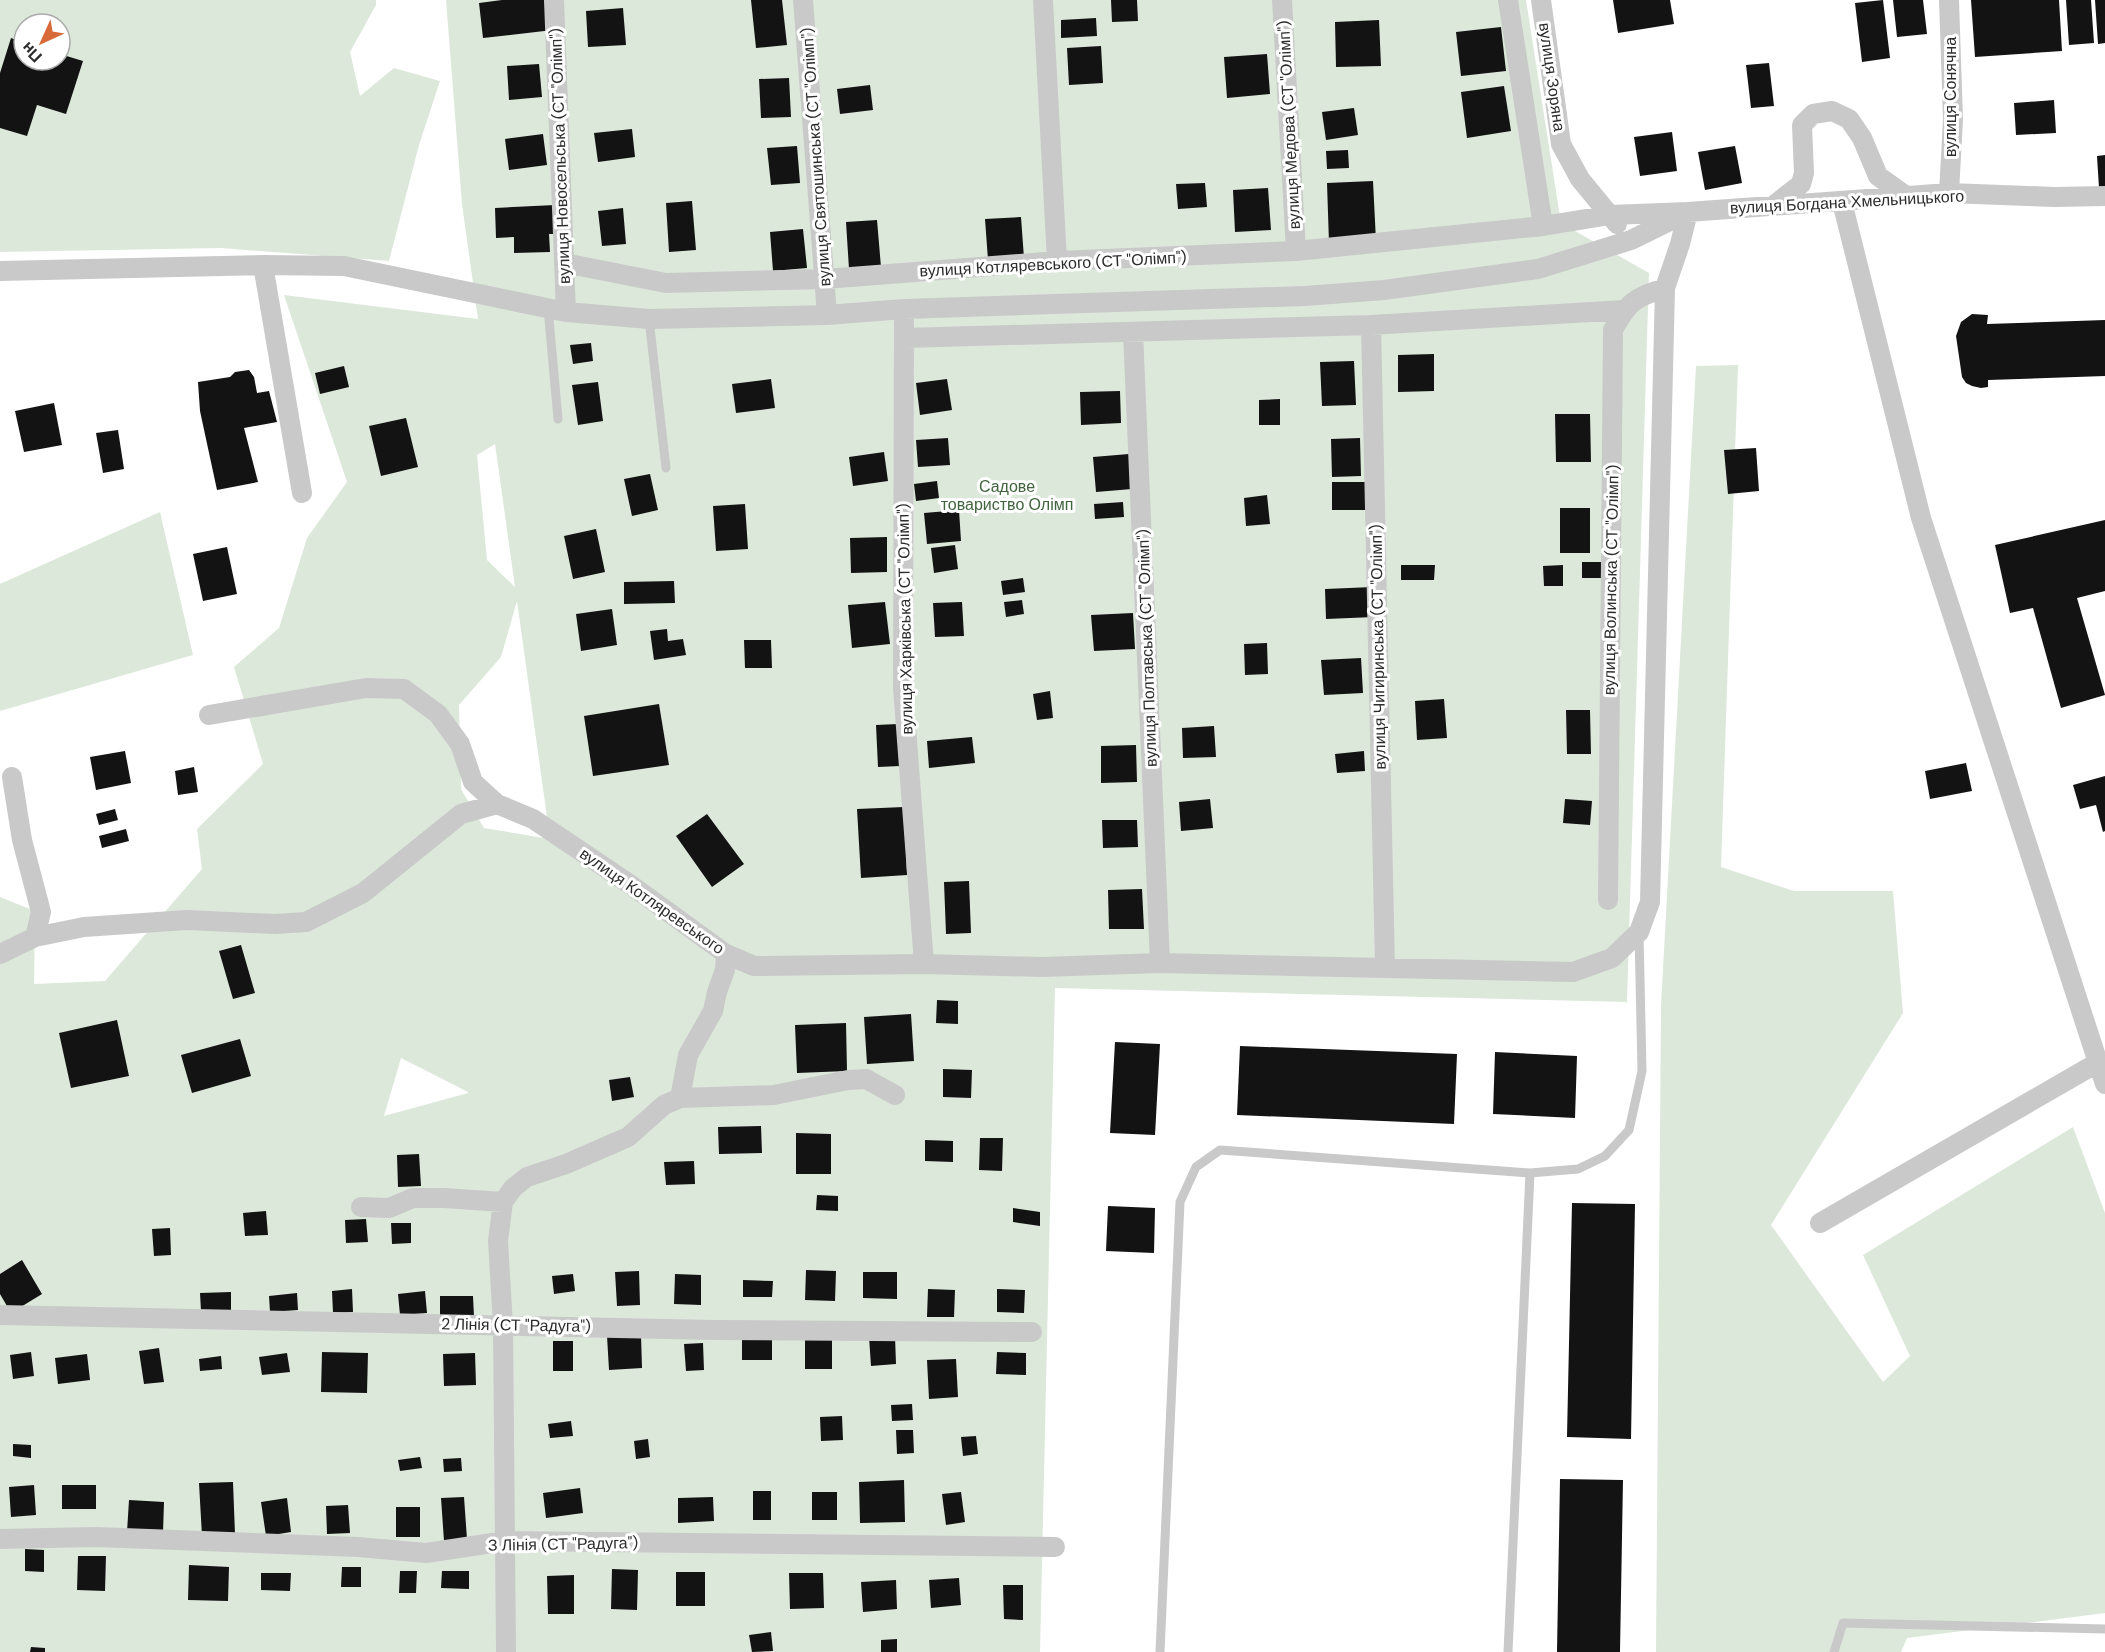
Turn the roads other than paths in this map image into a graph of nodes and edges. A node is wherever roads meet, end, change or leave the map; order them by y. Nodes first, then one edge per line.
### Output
1 (554, 0) edge
2 (803, 0) edge
3 (1043, 0) edge
4 (1282, 0) edge
5 (1508, 0) edge
6 (1541, 0) edge
7 (1949, 0) edge
8 (1804, 173) junction
9 (1878, 176) junction
10 (1949, 193) junction
11 (1906, 196) junction
12 (2105, 196) edge
13 (1843, 202) junction
14 (1773, 206) junction
15 (1688, 212) junction
16 (1610, 215) junction
17 (1543, 226) junction
18 (1631, 240) junction
19 (1296, 251) junction
20 (1057, 261) junction
21 (564, 263) junction
22 (262, 265) junction
23 (0, 271) edge
24 (825, 279) junction
25 (1665, 288) junction
26 (904, 309) junction
27 (557, 310) junction
28 (1624, 310) junction
29 (827, 315) junction
30 (649, 320) junction
31 (1371, 326) junction
32 (1133, 333) junction
33 (904, 338) junction
34 (558, 419) dead end
35 (666, 468) dead end
36 (302, 493) dead end
37 (209, 715) dead end
38 (12, 777) dead end
39 (497, 804) junction
40 (1608, 900) dead end
41 (1639, 932) junction
42 (35, 936) junction
43 (0, 954) edge
44 (726, 954) junction
45 (1160, 963) junction
46 (924, 964) junction
47 (1385, 968) junction
48 (2097, 1063) junction
49 (2105, 1084) edge
50 (895, 1095) dead end
51 (680, 1098) junction
52 (1530, 1173) junction
53 (503, 1202) junction
54 (361, 1207) dead end
55 (1820, 1223) dead end
56 (0, 1315) edge
57 (503, 1325) junction
58 (1032, 1332) dead end
59 (0, 1539) edge
60 (506, 1541) junction
61 (1055, 1547) dead end
62 (2105, 1629) edge
63 (506, 1652) edge
64 (1160, 1652) edge
65 (1508, 1652) edge
66 (1834, 1652) edge

1 - 21 street, вулиця Новосельська (СТ "Олімп")
2 - 24 street, вулиця Святошинська (СТ "Олімп")
3 - 20 street
4 - 19 street, вулиця Медова (СТ "Олімп")
5 - 17 street
6 - 16 street, вулиця Зоряна
7 - 10 street, вулиця Сонячна
8 - 9 street
8 - 13 street
8 - 14 street
9 - 11 street
9 - 13 street
10 - 11 street, вулиця Богдана Хмельницького
10 - 12 street, вулиця Богдана Хмельницького
11 - 13 street, вулиця Богдана Хмельницького
13 - 14 street, вулиця Богдана Хмельницького
13 - 48 street
14 - 15 street, вулиця Богдана Хмельницького
15 - 16 street, вулиця Котляревського (СТ "Олімп")
15 - 18 street, вулиця Богдана Хмельницького
15 - 25 street
16 - 17 street, вулиця Котляревського (СТ "Олімп")
16 - 18 street, вулиця Зоряна
17 - 19 street, вулиця Котляревського (СТ "Олімп")
18 - 26 street, вулиця Богдана Хмельницького
19 - 20 street, вулиця Котляревського (СТ "Олімп")
20 - 24 street, вулиця Котляревського (СТ "Олімп")
21 - 24 street, вулиця Котляревського (СТ "Олімп")
21 - 27 street, вулиця Новосельська (СТ "Олімп")
22 - 23 street, вулиця Богдана Хмельницького
22 - 27 street, вулиця Богдана Хмельницького
22 - 36 street
24 - 29 street, вулиця Святошинська (СТ "Олімп")
25 - 28 street
25 - 41 street
26 - 29 street, вулиця Богдана Хмельницького
26 - 33 street, вулиця Харківська (СТ "Олімп")
27 - 30 street, вулиця Богдана Хмельницького
27 - 34 lane
28 - 31 street
28 - 40 street, вулиця Волинська (СТ "Олімп")
29 - 30 street, вулиця Богдана Хмельницького
30 - 35 lane
31 - 32 street
31 - 47 street, вулиця Чигиринська (СТ "Олімп")
32 - 33 street
32 - 45 street, вулиця Полтавська (СТ "Олімп")
33 - 46 street, вулиця Харківська (СТ "Олімп")
37 - 39 street, вулиця Котляревського
38 - 42 street
39 - 42 street
39 - 44 street, вулиця Котляревського
41 - 47 street, вулиця Котляревського
41 - 52 lane
42 - 43 street
44 - 46 street, вулиця Котляревського
44 - 51 street
45 - 46 street, вулиця Котляревського
45 - 47 street, вулиця Котляревського
48 - 49 street
48 - 55 street
50 - 51 street
51 - 53 street
52 - 64 lane
52 - 65 lane
53 - 54 street
53 - 57 street
56 - 57 street, 2 Лінія (СТ "Радуга")
57 - 58 street, 2 Лінія (СТ "Радуга")
57 - 60 street
59 - 60 street, З Лінія (СТ "Радуга")
60 - 61 street, З Лінія (СТ "Радуга")
60 - 63 street
62 - 66 lane

